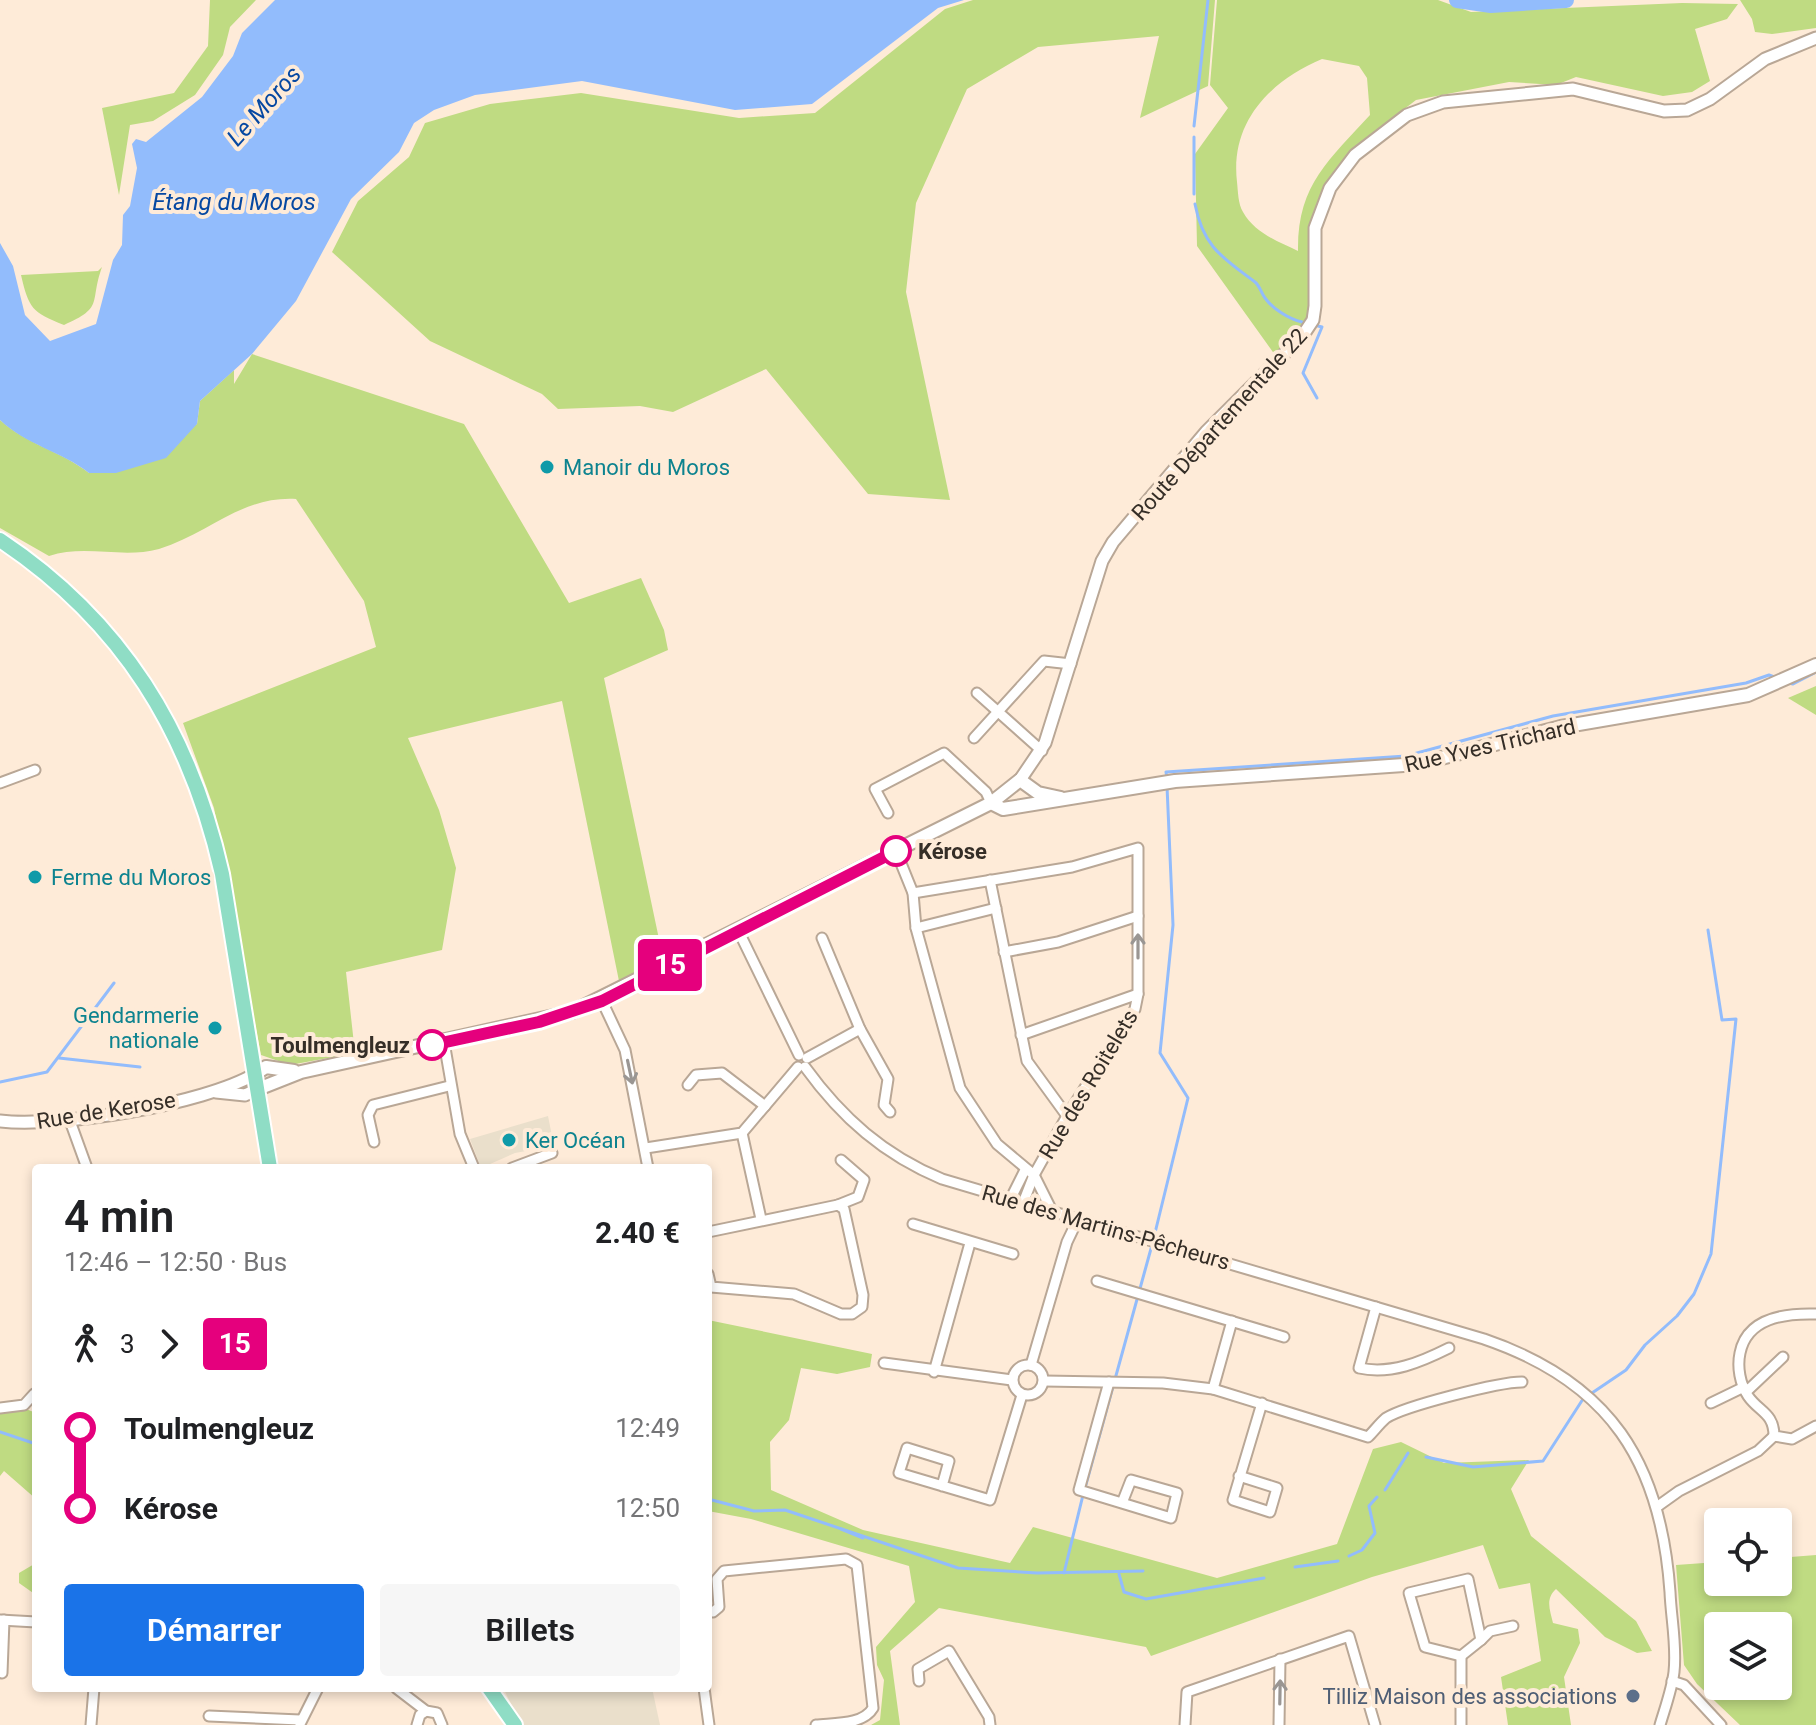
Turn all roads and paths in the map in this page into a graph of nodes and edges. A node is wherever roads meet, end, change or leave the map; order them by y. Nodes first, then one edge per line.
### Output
1 (1816, 38) edge
2 (0, 540) edge
3 (1071, 664) junction
4 (1816, 665) edge
5 (977, 693) dead end
6 (998, 712) junction
7 (974, 738) dead end
8 (1042, 751) junction
9 (35, 770) dead end
10 (1018, 781) junction
11 (0, 783) edge
12 (1061, 798) junction
13 (991, 803) junction
14 (1033, 804) junction
15 (888, 813) dead end
16 (896, 851) junction
17 (990, 880) junction
18 (913, 893) junction
19 (996, 908) junction
20 (1138, 916) junction
21 (916, 928) junction
22 (738, 930) junction
23 (822, 938) dead end
24 (1004, 952) junction
25 (1138, 994) junction
26 (602, 1001) junction
27 (860, 1029) junction
28 (1021, 1035) junction
29 (444, 1042) junction
30 (802, 1061) junction
31 (301, 1072) junction
32 (255, 1074) junction
33 (688, 1085) dead end
34 (449, 1086) junction
35 (258, 1089) junction
36 (212, 1092) junction
37 (765, 1106) junction
38 (890, 1112) dead end
39 (1067, 1116) junction
40 (0, 1121) edge
41 (70, 1121) junction
42 (742, 1133) junction
43 (374, 1142) dead end
44 (646, 1148) junction
45 (552, 1153) dead end
46 (841, 1160) dead end
47 (86, 1164) edge
48 (269, 1164) edge
49 (472, 1164) edge
50 (523, 1164) edge
51 (648, 1164) edge
52 (1030, 1172) junction
53 (1010, 1200) junction
54 (1023, 1203) junction
55 (838, 1205) junction
56 (1052, 1211) junction
57 (761, 1219) junction
58 (1078, 1219) junction
59 (913, 1224) dead end
60 (712, 1231) edge
61 (970, 1243) junction
62 (1013, 1254) dead end
63 (1097, 1281) dead end
64 (712, 1287) edge
65 (1376, 1307) junction
66 (1816, 1314) edge
67 (1232, 1321) junction
68 (1284, 1337) dead end
69 (1449, 1348) dead end
70 (1783, 1357) dead end
71 (884, 1363) dead end
72 (1031, 1365) junction
73 (934, 1372) junction
74 (1012, 1380) junction
75 (1044, 1381) junction
76 (1109, 1382) junction
77 (1522, 1382) dead end
78 (1213, 1389) junction
79 (1745, 1390) junction
80 (1022, 1395) junction
81 (32, 1396) edge
82 (1262, 1403) junction
83 (1711, 1403) dead end
84 (0, 1408) edge
85 (1816, 1426) edge
86 (1774, 1436) junction
87 (1239, 1476) junction
88 (942, 1486) junction
89 (1122, 1503) junction
90 (1658, 1506) junction
91 (713, 1612) dead end
92 (2, 1620) edge
93 (32, 1622) edge
94 (1513, 1626) dead end
95 (1481, 1640) junction
96 (1461, 1656) junction
97 (1280, 1659) junction
98 (2, 1673) edge
99 (919, 1681) dead end
100 (1672, 1681) junction
101 (94, 1692) edge
102 (316, 1692) edge
103 (401, 1692) edge
104 (491, 1692) edge
105 (705, 1692) edge
106 (497, 1704) junction
107 (426, 1711) junction
108 (209, 1716) dead end
109 (300, 1723) edge
110 (91, 1725) edge
111 (417, 1725) edge
112 (442, 1725) edge
113 (501, 1725) edge
114 (509, 1725) edge
115 (515, 1725) edge
116 (709, 1725) edge
117 (816, 1725) edge
118 (990, 1725) edge
119 (1185, 1725) edge
120 (1279, 1725) edge
121 (1375, 1725) edge
122 (1461, 1725) edge
123 (1660, 1725) edge
124 (1721, 1725) edge

1 - 3 street, Route Départementale 22
2 - 32 main road
3 - 6 street
3 - 8 street, Route Départementale 22
4 - 12 main road, Rue Yves Trichard
5 - 6 street
6 - 7 street
6 - 8 street
8 - 10 street, Route Départementale 22
9 - 11 street
10 - 12 main road
10 - 13 main road, Rue de Kerose
10 - 14 main road
12 - 14 main road, Rue Yves Trichard
13 - 14 main road
13 - 15 street
13 - 16 main road, Rue de Kerose
16 - 18 street
16 - 22 main road, Rue de Kerose
17 - 18 street
17 - 19 street
17 - 20 street, Rue des Roitelets
18 - 21 street
19 - 21 street
19 - 24 street
20 - 24 street
25 -> 20 street, Rue des Roitelets
21 - 52 street
22 - 26 main road, Rue de Kerose
22 - 30 street, Rue des Martins-Pêcheurs
23 - 27 street
24 - 28 street
25 - 28 street
25 - 39 street, Rue des Roitelets
26 - 29 main road, Rue de Kerose
26 -> 44 street
27 - 30 street
27 - 38 street
28 - 39 street
29 - 31 main road, Rue de Kerose
29 - 34 street
30 - 37 street
30 - 53 street, Rue des Martins-Pêcheurs
31 - 32 main road, Rue de Kerose
31 - 35 main road, Rue de Kerose
32 - 35 main road
32 - 36 street, Rue de Kerose
33 - 37 street
34 - 43 street
34 - 49 street
35 - 36 street, Rue de Kerose
35 - 48 main road
36 - 41 street, Rue de Kerose
37 - 42 street
39 - 52 street, Rue des Roitelets
40 - 41 street, Rue de Kerose
41 - 47 street
42 - 44 street
42 - 57 street
44 - 51 street
45 - 50 street
46 - 55 street
52 - 53 street
52 - 54 street, Rue des Roitelets
52 - 56 street, Rue des Roitelets
53 - 54 street, Rue des Martins-Pêcheurs
54 - 56 street, Rue des Martins-Pêcheurs
55 - 57 street
55 - 64 street
56 - 58 street, Rue des Martins-Pêcheurs
57 - 60 street
58 - 65 street, Rue des Martins-Pêcheurs
58 - 72 street
59 - 61 street
61 - 62 street
61 - 73 street
63 - 67 street
65 - 69 street
65 - 90 street, Rue des Martins-Pêcheurs
66 - 79 street
67 - 68 street
67 - 78 street
70 - 79 street
71 - 73 street
72 - 74 street
72 - 75 street
73 - 74 street
74 - 80 street
75 - 76 street
75 - 80 street
76 - 78 street
76 - 89 street
77 - 82 street
78 - 82 street
79 - 83 street
79 - 86 street
80 - 88 street
81 - 84 street
82 - 87 street
85 - 86 street
86 - 90 street
87 - 87 street
88 - 88 street
89 - 89 street
90 - 100 street, Rue des Martins-Pêcheurs
91 - 117 street
92 - 93 street
92 - 98 street
94 - 95 street
95 - 96 street
95 - 96 street
96 - 122 street
97 - 119 street
120 -> 97 street
97 - 121 street
99 - 118 street
100 - 123 street, Rue des Martins-Pêcheurs
100 - 124 street
101 - 110 street
102 - 109 street
103 - 107 street
104 - 106 main road
105 - 116 street
106 - 113 main road
106 - 114 main road
106 - 115 main road
107 - 111 street
107 - 112 street
108 - 109 street

